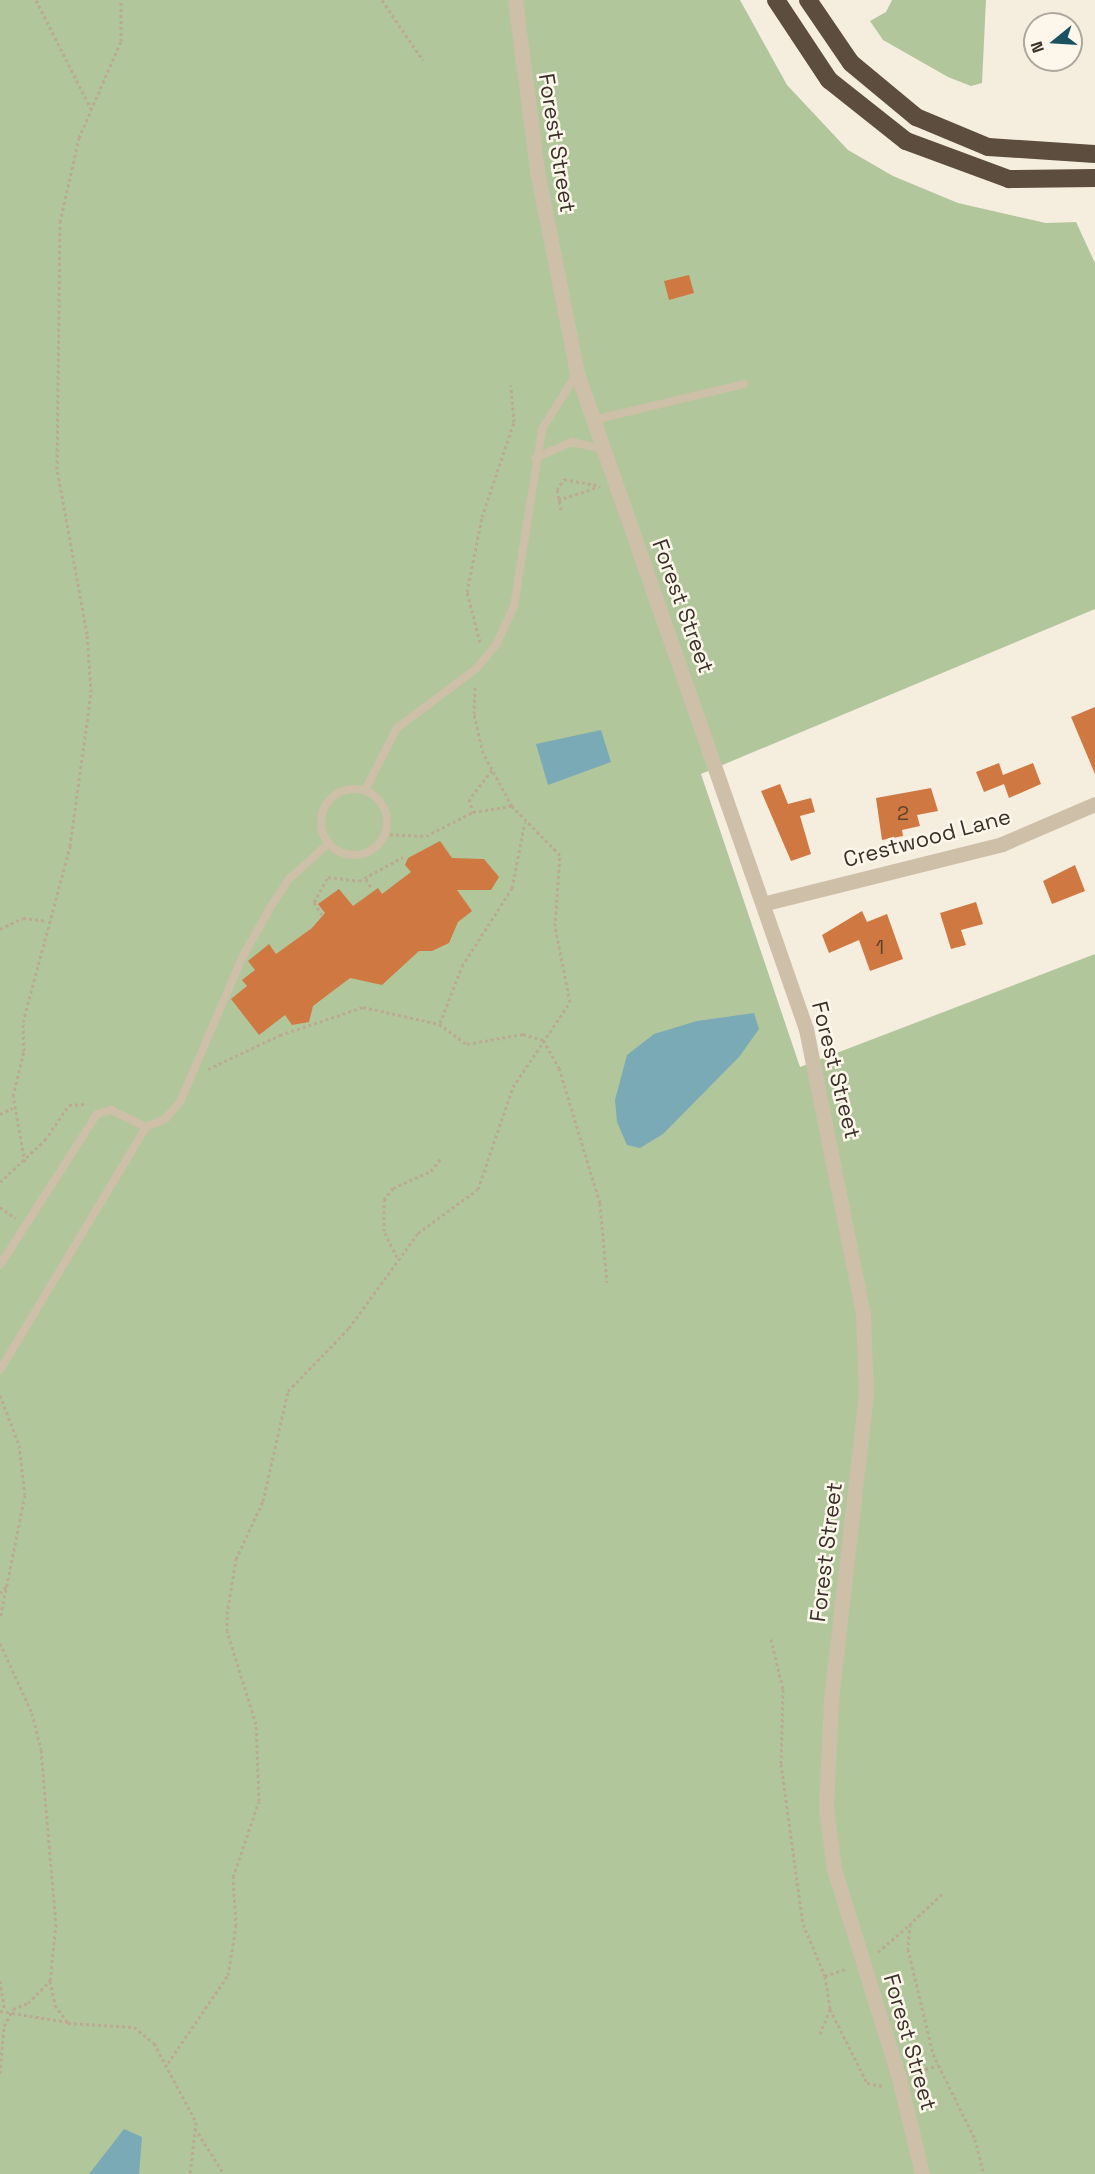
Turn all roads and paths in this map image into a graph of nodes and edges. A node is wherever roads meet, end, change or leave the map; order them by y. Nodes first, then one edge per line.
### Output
1 (36, 0) edge
2 (121, 0) edge
3 (382, 0) edge
4 (516, 0) edge
5 (776, 0) edge
6 (808, 0) edge
7 (423, 60) dead end
8 (92, 109) junction
9 (1095, 154) edge
10 (1095, 178) edge
11 (577, 373) junction
12 (744, 384) dead end
13 (511, 385) dead end
14 (593, 420) junction
15 (603, 449) junction
16 (535, 458) junction
17 (613, 482) junction
18 (598, 487) junction
19 (558, 500) junction
20 (561, 510) dead end
21 (477, 668) junction
22 (492, 769) junction
23 (364, 790) junction
24 (1095, 804) edge
25 (512, 806) junction
26 (473, 813) junction
27 (525, 822) junction
28 (384, 834) junction
29 (329, 843) junction
30 (403, 857) dead end
31 (366, 879) junction
32 (371, 887) dead end
33 (766, 903) junction
34 (322, 915) dead end
35 (46, 921) junction
36 (0, 929) edge
37 (439, 1024) junction
38 (543, 1040) junction
39 (193, 1076) junction
40 (87, 1104) dead end
41 (13, 1108) junction
42 (0, 1114) edge
43 (146, 1127) junction
44 (440, 1159) dead end
45 (25, 1162) junction
46 (0, 1182) edge
47 (0, 1207) edge
48 (22, 1223) junction
49 (398, 1257) junction
50 (0, 1265) edge
51 (607, 1283) dead end
52 (0, 1370) edge
53 (0, 1395) edge
54 (8, 1585) junction
55 (0, 1593) edge
56 (0, 1614) edge
57 (0, 1619) edge
58 (771, 1639) dead end
59 (0, 1643) edge
60 (942, 1894) dead end
61 (0, 1981) edge
62 (50, 1981) junction
63 (13, 2009) junction
64 (830, 2009) junction
65 (0, 2011) edge
66 (5, 2011) junction
67 (68, 2022) junction
68 (820, 2034) dead end
69 (168, 2063) junction
70 (938, 2065) junction
71 (0, 2073) edge
72 (899, 2078) junction
73 (195, 2128) junction
74 (190, 2174) edge
75 (224, 2174) edge
76 (922, 2174) edge
77 (984, 2174) edge

1 - 8 path
2 - 8 path
3 - 7 path
4 - 11 street, Forest Street
5 - 10 highway
6 - 9 highway
8 - 35 path
11 - 14 street, Forest Street
11 - 16 lane
12 - 14 lane
13 - 21 path
14 - 15 street, Forest Street
15 - 16 lane
15 - 17 street, Forest Street
16 - 21 lane
17 - 18 path
17 - 33 street, Forest Street
18 - 19 path
18 - 19 path
19 - 20 path
21 - 22 path
21 - 23 lane
22 - 25 path
22 - 26 path
23 - 28 lane
23 - 29 lane
24 - 33 street, Crestwood Lane
25 - 26 path
25 - 27 path
26 - 28 path
27 - 37 path
27 - 38 path
28 - 29 lane
29 - 39 lane
30 - 31 path
31 - 32 path
31 - 34 path
33 - 72 street, Forest Street
35 - 36 path
35 - 41 path
37 - 38 path
37 - 39 path
38 - 49 path
38 - 51 path
39 - 43 lane
40 - 45 path
41 - 42 path
41 - 45 path
43 - 48 lane
43 - 52 lane
44 - 49 path
45 - 46 path
47 - 48 path
48 - 50 lane
49 - 69 path
53 - 54 path
54 - 55 path
54 - 56 path
56 - 57 path
58 - 64 path
59 - 62 path
60 - 70 path
61 - 66 path
62 - 63 path
62 - 67 path
63 - 66 path
63 - 67 path
63 - 71 path
64 - 68 path
64 - 72 path
65 - 66 path
67 - 69 path
69 - 73 path
70 - 72 path
70 - 77 path
72 - 76 street, Forest Street
73 - 74 path
73 - 75 path

